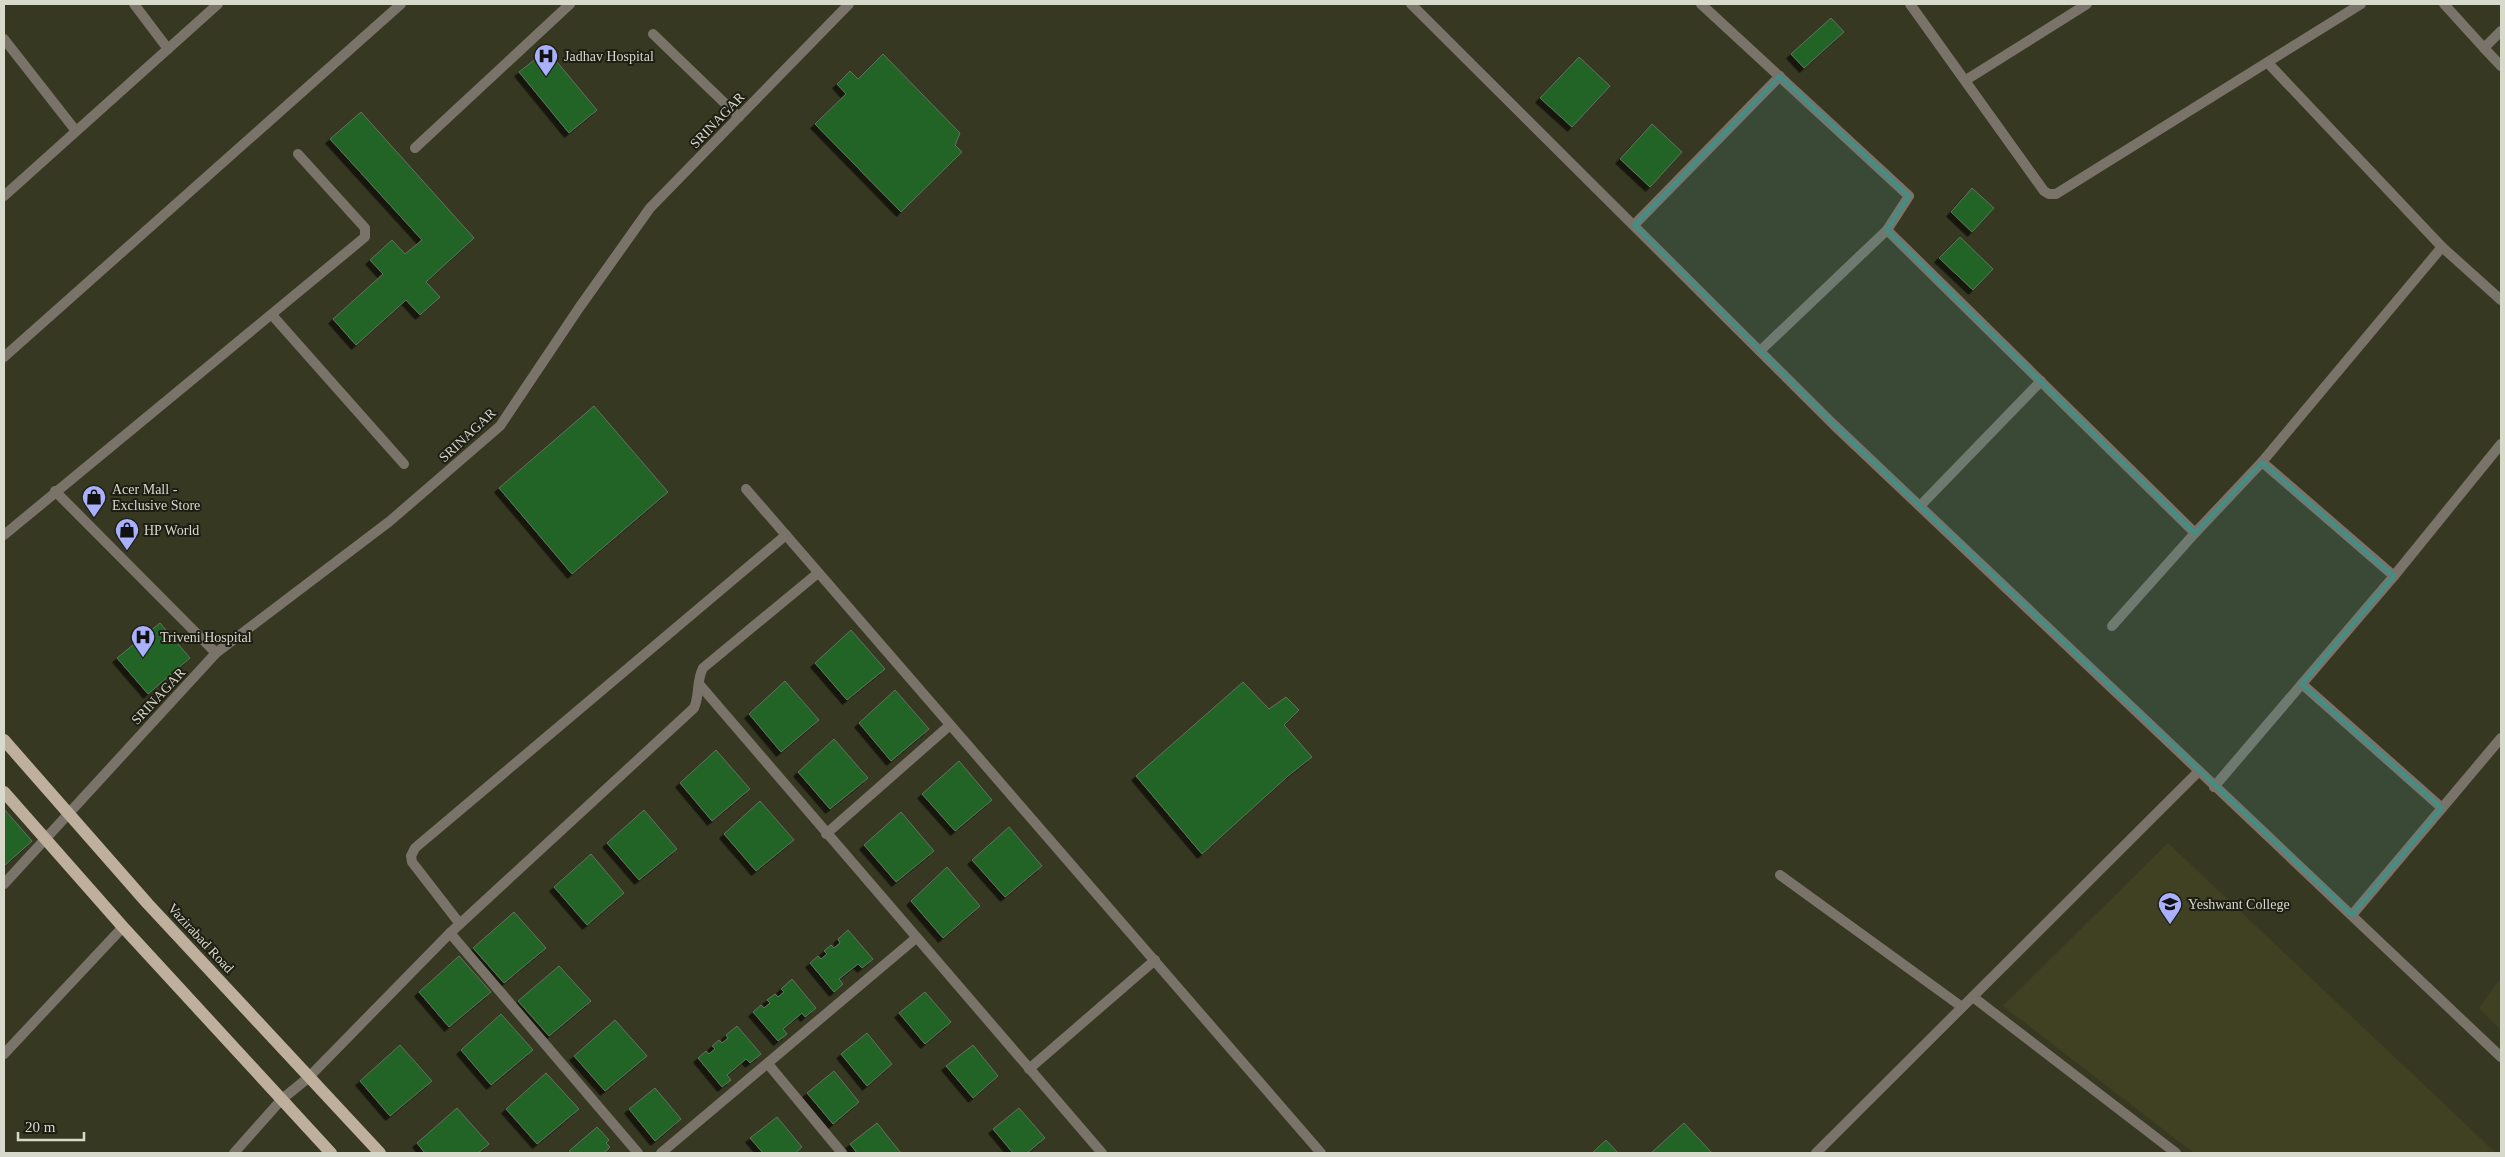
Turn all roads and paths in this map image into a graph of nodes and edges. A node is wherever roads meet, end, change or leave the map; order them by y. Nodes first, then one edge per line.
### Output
1 (134, 4) edge
2 (218, 4) edge
3 (401, 4) edge
4 (570, 4) edge
5 (849, 4) edge
6 (1411, 4) edge
7 (1701, 4) edge
8 (1910, 4) edge
9 (2086, 4) edge
10 (2361, 4) edge
11 (2444, 4) edge
12 (2501, 31) edge
13 (652, 34) dead end
14 (4, 40) edge
15 (2484, 48) junction
16 (168, 49) junction
17 (2268, 63) junction
18 (2501, 66) edge
19 (1780, 76) junction
20 (1966, 80) junction
21 (739, 117) junction
22 (76, 131) junction
23 (415, 148) dead end
24 (298, 154) dead end
25 (4, 196) edge
26 (1634, 225) junction
27 (1887, 230) junction
28 (2442, 246) junction
29 (2501, 300) edge
30 (272, 315) junction
31 (1760, 350) junction
32 (4, 357) edge
33 (2041, 382) junction
34 (2501, 444) edge
35 (2262, 462) junction
36 (404, 464) dead end
37 (746, 489) dead end
38 (55, 491) junction
39 (1920, 506) junction
40 (2195, 533) junction
41 (4, 535) edge
42 (786, 535) junction
43 (818, 573) junction
44 (2394, 576) junction
45 (2112, 626) dead end
46 (216, 653) junction
47 (699, 684) junction
48 (2302, 684) junction
49 (950, 725) junction
50 (2501, 738) edge
51 (4, 740) edge
52 (2198, 772) junction
53 (2214, 787) junction
54 (4, 792) edge
55 (2442, 808) junction
56 (69, 812) junction
57 (826, 834) junction
58 (45, 838) junction
59 (1780, 875) dead end
60 (4, 884) edge
61 (2352, 915) junction
62 (460, 924) junction
63 (123, 926) junction
64 (450, 933) junction
65 (916, 938) junction
66 (1155, 960) junction
67 (1973, 997) junction
68 (1962, 1008) junction
69 (4, 1054) edge
70 (2501, 1057) edge
71 (768, 1064) junction
72 (1029, 1069) junction
73 (308, 1078) junction
74 (282, 1099) junction
75 (234, 1153) edge
76 (330, 1153) edge
77 (380, 1153) edge
78 (638, 1153) edge
79 (661, 1153) edge
80 (842, 1153) edge
81 (1102, 1153) edge
82 (1322, 1153) edge
83 (1816, 1153) edge
84 (2176, 1153) edge

1 - 16 street
2 - 16 street
3 - 32 street
4 - 23 street
5 - 21 street, SRINAGAR
6 - 26 street
7 - 19 street
8 - 20 street
9 - 20 street
10 - 17 street
11 - 15 street
12 - 15 street
13 - 21 street
14 - 22 street
15 - 18 street
16 - 22 street
17 - 20 street
17 - 28 street
19 - 26 street
19 - 27 street
21 - 46 street, SRINAGAR
22 - 25 street
24 - 30 street
26 - 31 street
27 - 31 street
27 - 33 street
28 - 29 street
28 - 35 street
30 - 36 street
30 - 38 street
31 - 39 street
33 - 39 street
33 - 40 street
34 - 44 street
35 - 40 street
35 - 44 street
37 - 42 street
38 - 41 street
38 - 46 street
39 - 52 street
40 - 45 street
42 - 43 street
42 - 62 street
43 - 47 street
43 - 49 street
44 - 48 street
46 - 56 street, SRINAGAR
47 - 57 street
47 - 62 street
48 - 53 street
48 - 55 street
49 - 57 street
49 - 66 street
50 - 55 street
51 - 56 main road, Vazirabad Road
52 - 53 street
52 - 67 street
53 - 61 street
54 - 58 main road
55 - 61 street
56 - 58 street, SRINAGAR
56 - 73 main road, Vazirabad Road
57 - 65 street
58 - 60 street, SRINAGAR
58 - 63 main road
59 - 68 street
61 - 70 street
62 - 64 street
63 - 69 street
63 - 74 main road
64 - 73 street
64 - 78 street
65 - 71 street
65 - 72 street
66 - 72 street
66 - 82 street
67 - 68 street
67 - 84 street
68 - 83 street
71 - 79 street
71 - 80 street
72 - 81 street
73 - 74 street
73 - 77 main road, Vazirabad Road
74 - 75 street
74 - 76 main road

